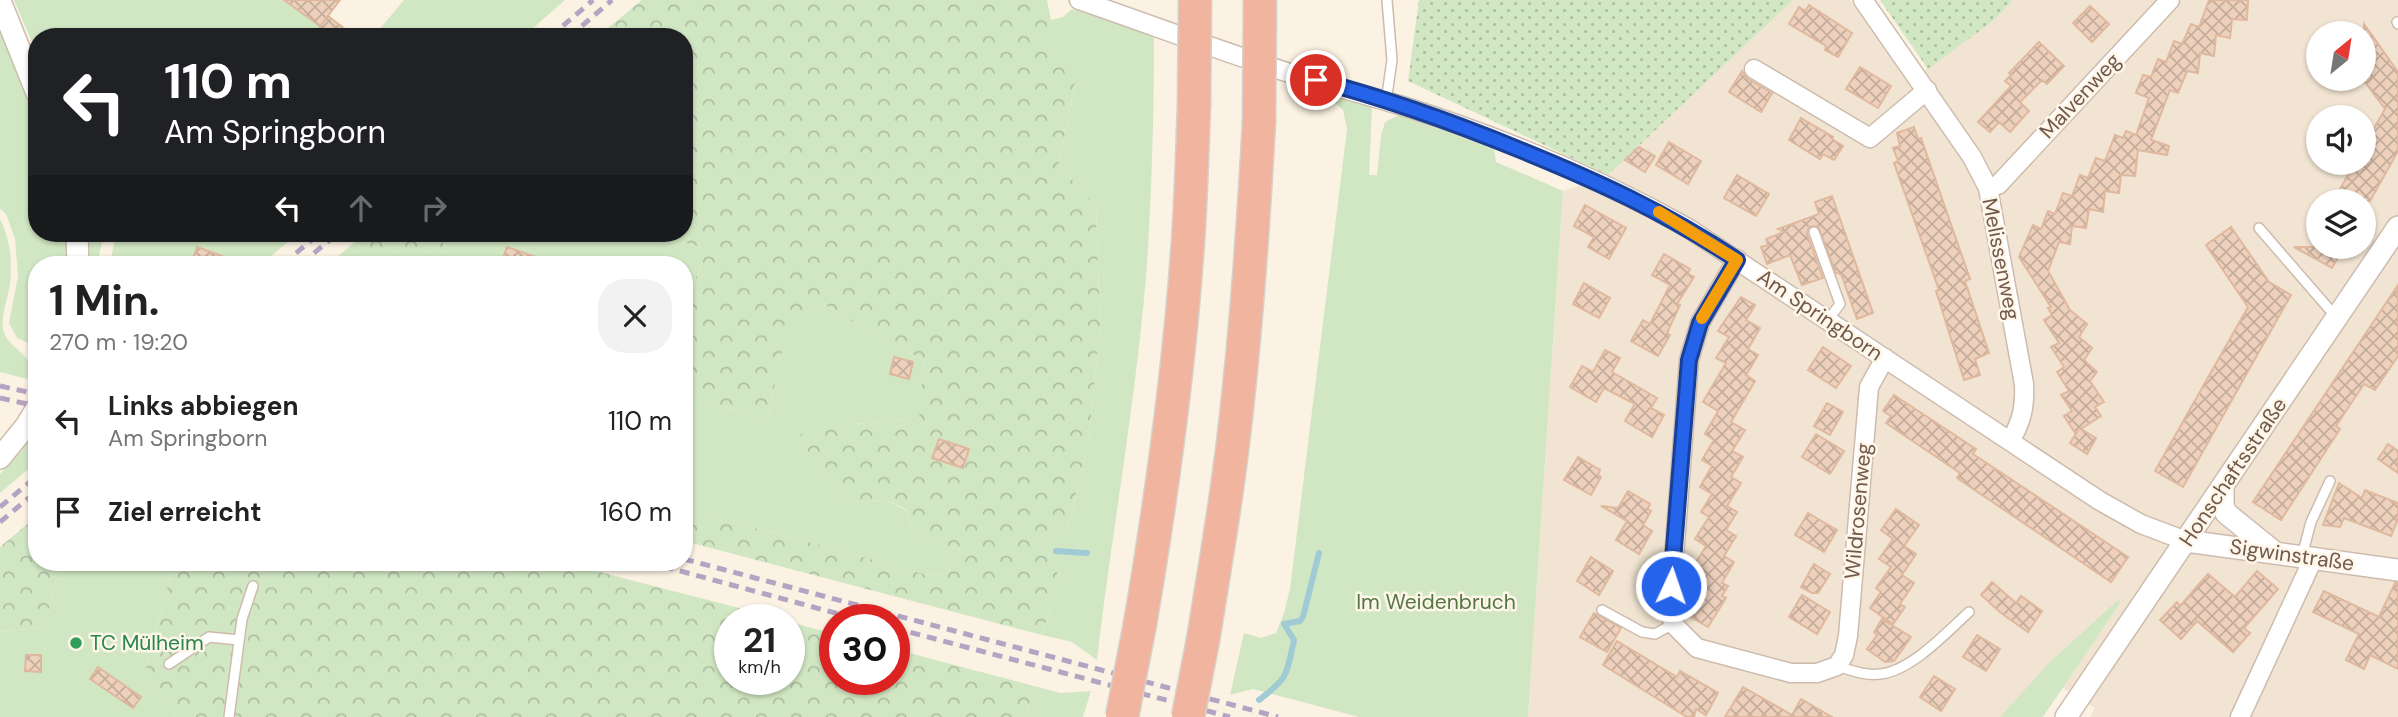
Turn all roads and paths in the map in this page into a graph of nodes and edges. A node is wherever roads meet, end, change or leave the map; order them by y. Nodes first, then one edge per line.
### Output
1 (1079, 0) edge
2 (1195, 0) edge
3 (1260, 0) edge
4 (1387, 0) edge
5 (1863, 0) edge
6 (2170, 0) edge
7 (0, 1) edge
8 (1754, 69) dead end
9 (28, 71) edge
10 (1927, 90) junction
11 (1386, 102) junction
12 (1988, 188) junction
13 (2398, 227) edge
14 (2259, 228) dead end
15 (1814, 232) dead end
16 (1737, 260) junction
17 (2337, 319) junction
18 (1828, 320) junction
19 (1885, 358) junction
20 (28, 423) edge
21 (2010, 442) junction
22 (0, 458) edge
23 (2330, 481) dead end
24 (2223, 487) junction
25 (2186, 541) junction
26 (2275, 553) junction
27 (2308, 557) junction
28 (2398, 570) edge
29 (253, 586) dead end
30 (1602, 610) dead end
31 (1969, 612) dead end
32 (1673, 624) junction
33 (239, 640) junction
34 (169, 664) dead end
35 (1837, 666) junction
36 (229, 717) edge
37 (1122, 717) edge
38 (1188, 717) edge
39 (2066, 717) edge
40 (2240, 717) edge

1 - 11 street, Am Springborn
2 - 37 highway, bridge
3 - 38 highway, bridge
4 - 11 lane
5 - 10 street, Melissenweg
6 - 12 street, Malvenweg
7 - 9 street
8 - 10 street
10 - 12 street, Melissenweg
11 - 16 street, Am Springborn
12 - 21 street, Melissenweg
13 - 17 street, Honschaftsstraße
14 - 17 lane
15 - 18 lane
16 - 18 street, Am Springborn
16 - 32 street
17 - 24 street, Honschaftsstraße
18 - 19 street, Am Springborn
19 - 21 street, Am Springborn
19 - 35 street, Wildrosenweg
20 - 22 street
21 - 25 street, Am Springborn
23 - 27 lane
24 - 25 street, Honschaftsstraße
24 - 26 street
25 - 26 street, Sigwinstraße
25 - 39 street, Honschaftsstraße
26 - 27 street, Sigwinstraße
27 - 28 street, Sigwinstraße
27 - 40 street
29 - 33 lane
30 - 32 lane
31 - 35 lane
32 - 35 street
33 - 34 lane
33 - 36 lane

